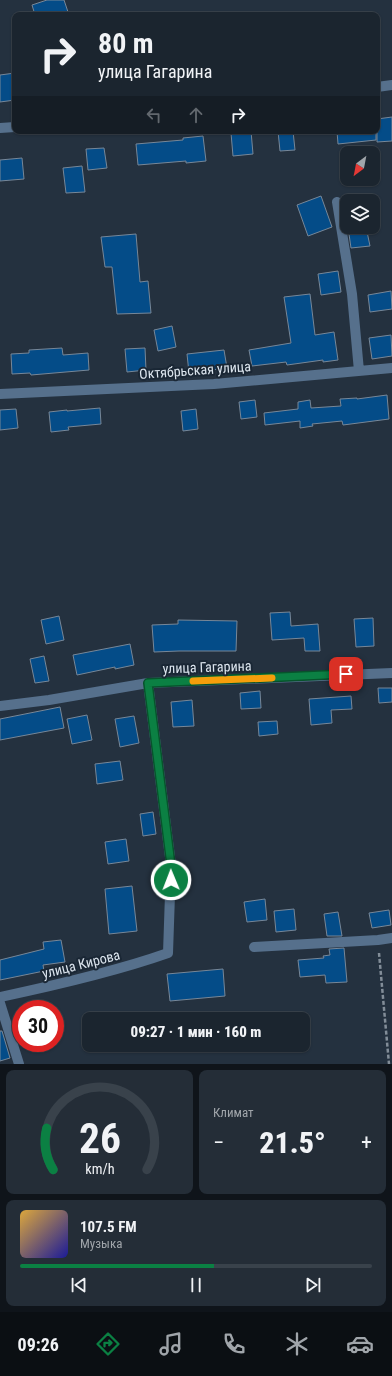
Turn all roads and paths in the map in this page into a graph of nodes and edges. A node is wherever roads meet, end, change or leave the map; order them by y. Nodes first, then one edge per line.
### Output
1 (392, 85) edge
2 (380, 87) edge
3 (12, 127) edge
4 (0, 128) edge
5 (337, 202) dead end
6 (392, 368) edge
7 (358, 371) junction
8 (0, 394) edge
9 (392, 673) edge
10 (148, 683) junction
11 (0, 706) edge
12 (392, 938) edge
13 (378, 940) junction
14 (254, 947) dead end
15 (0, 997) edge
16 (0, 1003) edge
17 (19, 1064) edge
18 (389, 1064) edge

1 - 2 street
3 - 4 street
5 - 7 street
6 - 7 street, Октябрьская улица
7 - 8 street, Октябрьская улица
9 - 10 street, улица Гагарина
10 - 11 street, улица Гагарина
10 - 15 street, улица Кирова
12 - 13 street
13 - 14 street
13 - 18 path
16 - 17 street

